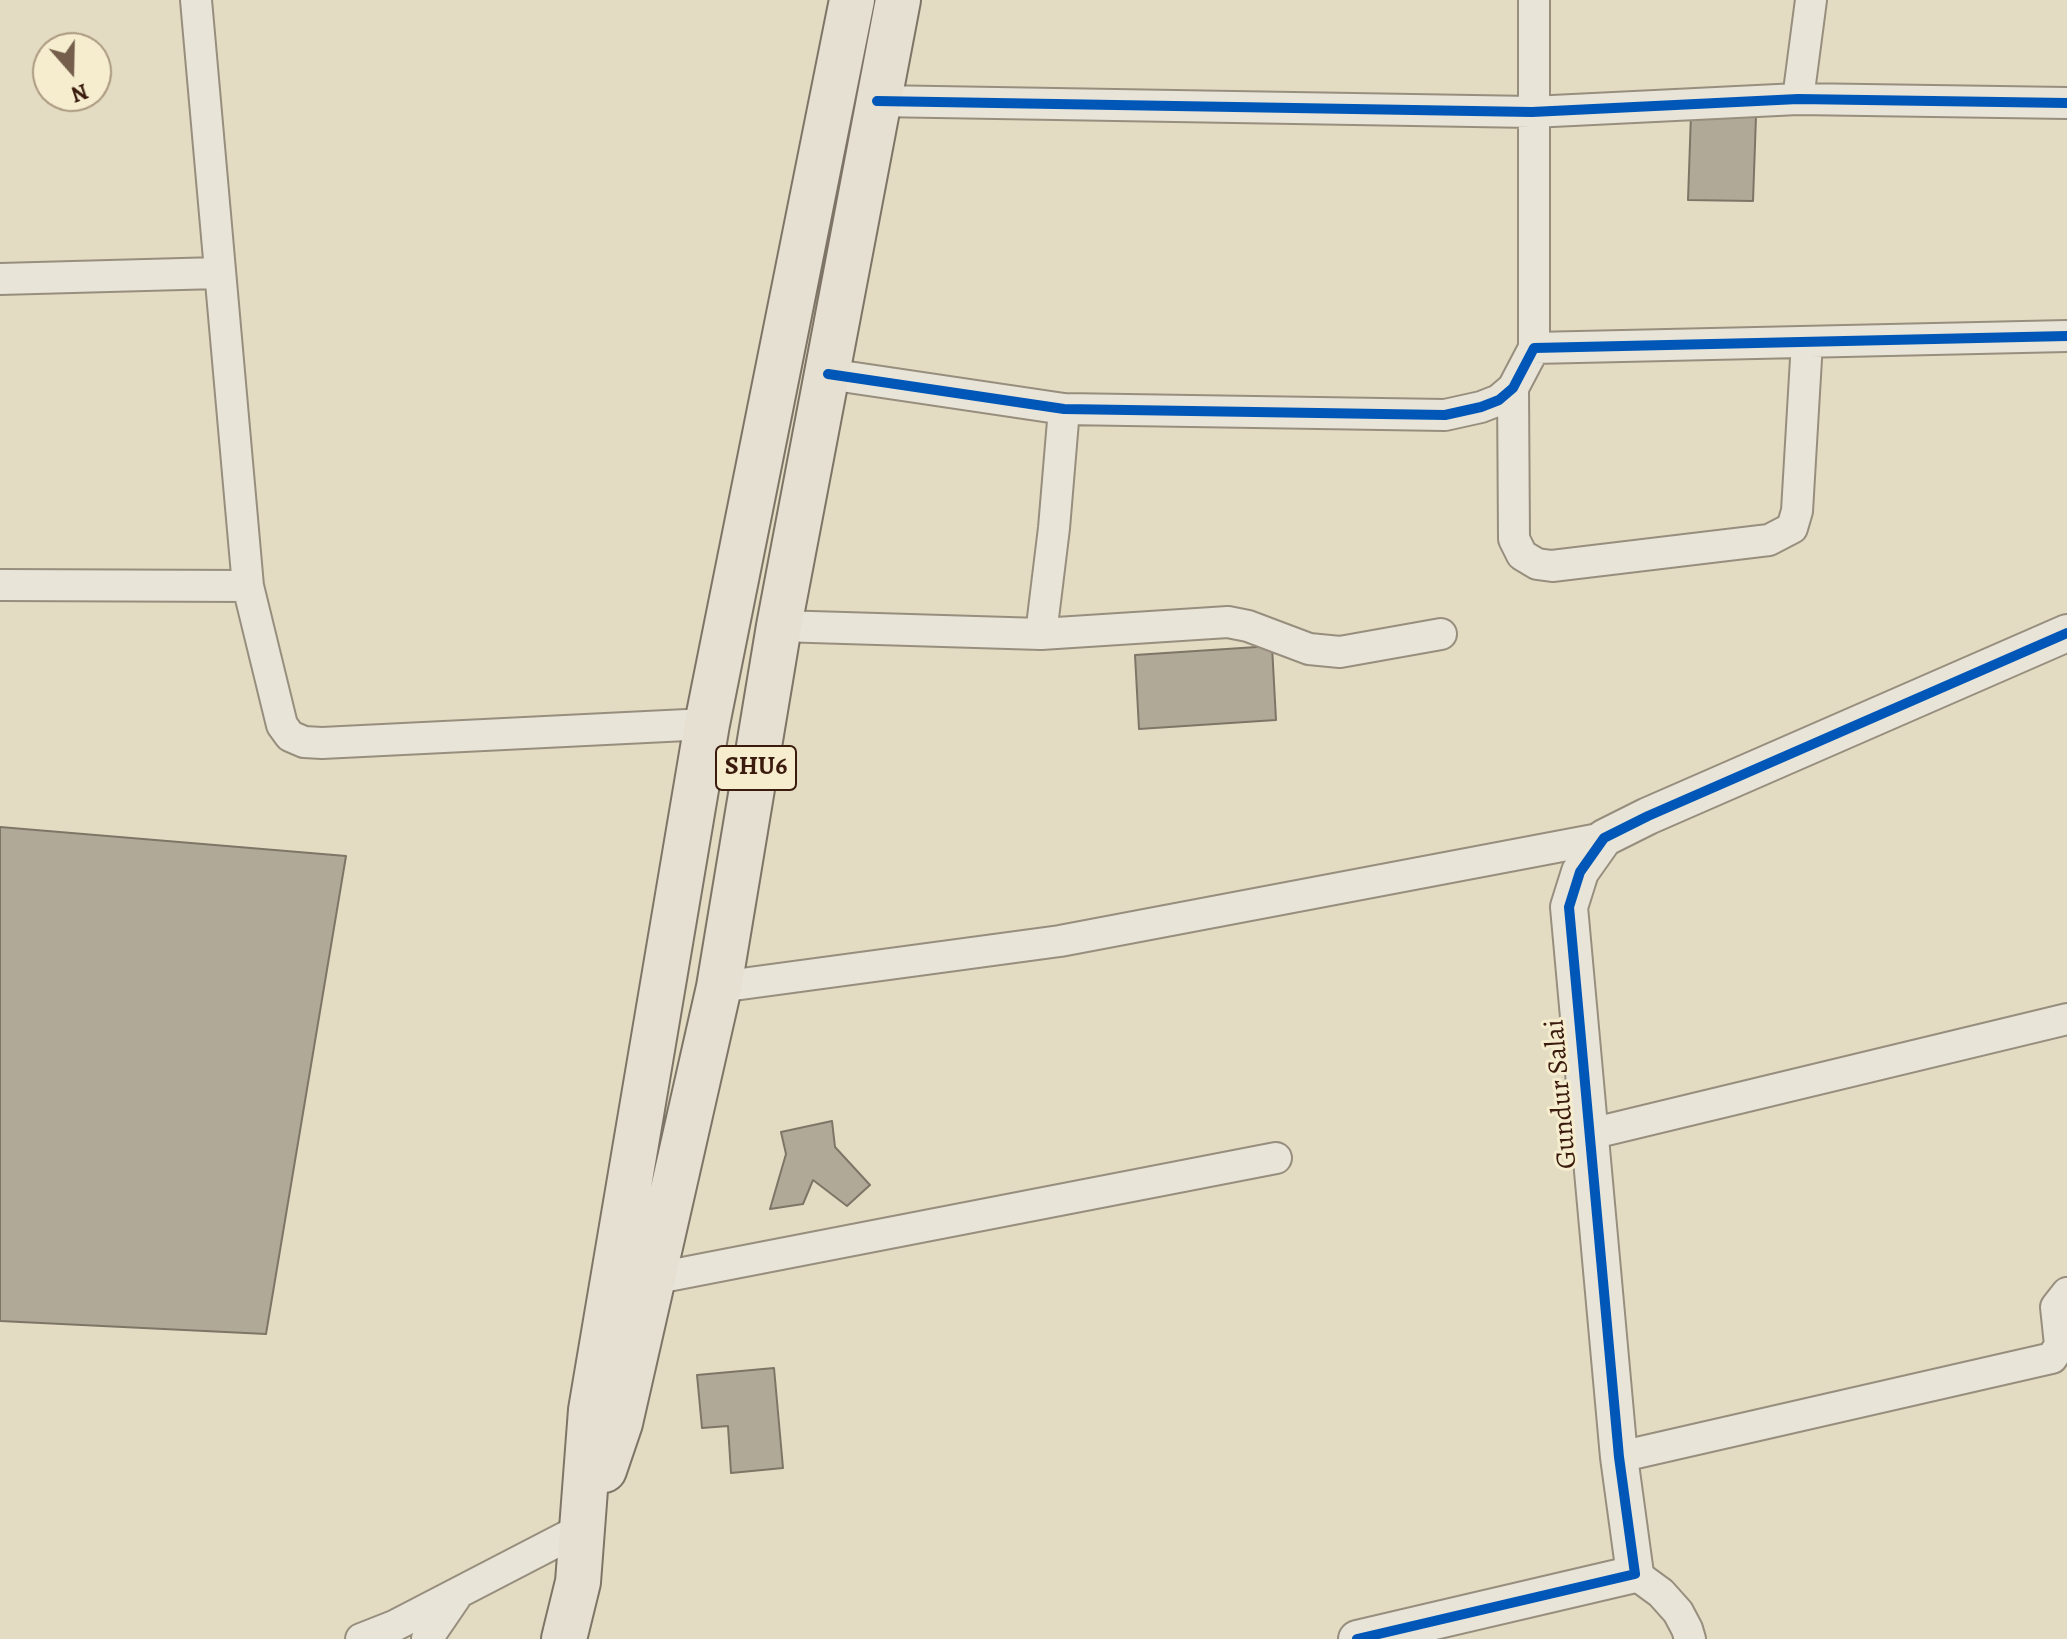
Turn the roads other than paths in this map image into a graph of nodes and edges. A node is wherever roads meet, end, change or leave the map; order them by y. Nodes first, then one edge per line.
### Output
1 (196, 0) edge
2 (852, 0) edge
3 (898, 0) edge
4 (1534, 0) edge
5 (1811, 0) edge
6 (1798, 99) junction
7 (877, 101) junction
8 (2067, 103) edge
9 (1532, 112) junction
10 (218, 273) junction
11 (0, 279) edge
12 (2067, 336) edge
13 (1807, 342) junction
14 (1534, 348) junction
15 (828, 374) junction
16 (1513, 388) junction
17 (1064, 409) junction
18 (0, 585) edge
19 (248, 586) junction
20 (779, 626) junction
21 (2067, 633) edge
22 (1041, 634) junction
23 (1441, 634) dead end
24 (707, 724) junction
25 (1604, 838) junction
26 (719, 987) junction
27 (2067, 1019) edge
28 (1590, 1134) junction
29 (1276, 1158) dead end
30 (652, 1279) junction
31 (2067, 1293) edge
32 (1619, 1457) junction
33 (583, 1528) junction
34 (1635, 1574) junction
35 (460, 1592) junction
36 (556, 1636) edge
37 (361, 1639) edge
38 (427, 1639) edge
39 (1357, 1639) edge
40 (1690, 1639) edge

1 - 10 street
2 - 24 main road, SHU6
3 - 7 main road, SHU6
4 - 9 street
5 - 6 street
6 - 8 street
6 - 9 street
7 - 9 street
7 - 15 main road, SHU6
9 - 14 street
10 - 11 street
10 - 19 street
12 - 13 street
13 - 14 street
13 - 16 street
14 - 16 street
15 - 17 street
15 - 20 main road, SHU6
16 - 17 street
17 - 22 street
18 - 19 street
19 - 24 street
20 - 22 street
20 - 26 main road, SHU6
21 - 25 street, Gundur Salai
22 - 23 street
24 - 33 main road, SHU6
25 - 26 street
25 - 28 street, Gundur Salai
26 - 30 main road, SHU6
27 - 28 street
28 - 32 street, Gundur Salai
29 - 30 street
30 - 33 main road, SHU6
31 - 32 street
32 - 34 street, Gundur Salai
33 - 35 street
33 - 36 main road, SHU6
34 - 39 street
34 - 40 street
35 - 37 street
35 - 38 street

